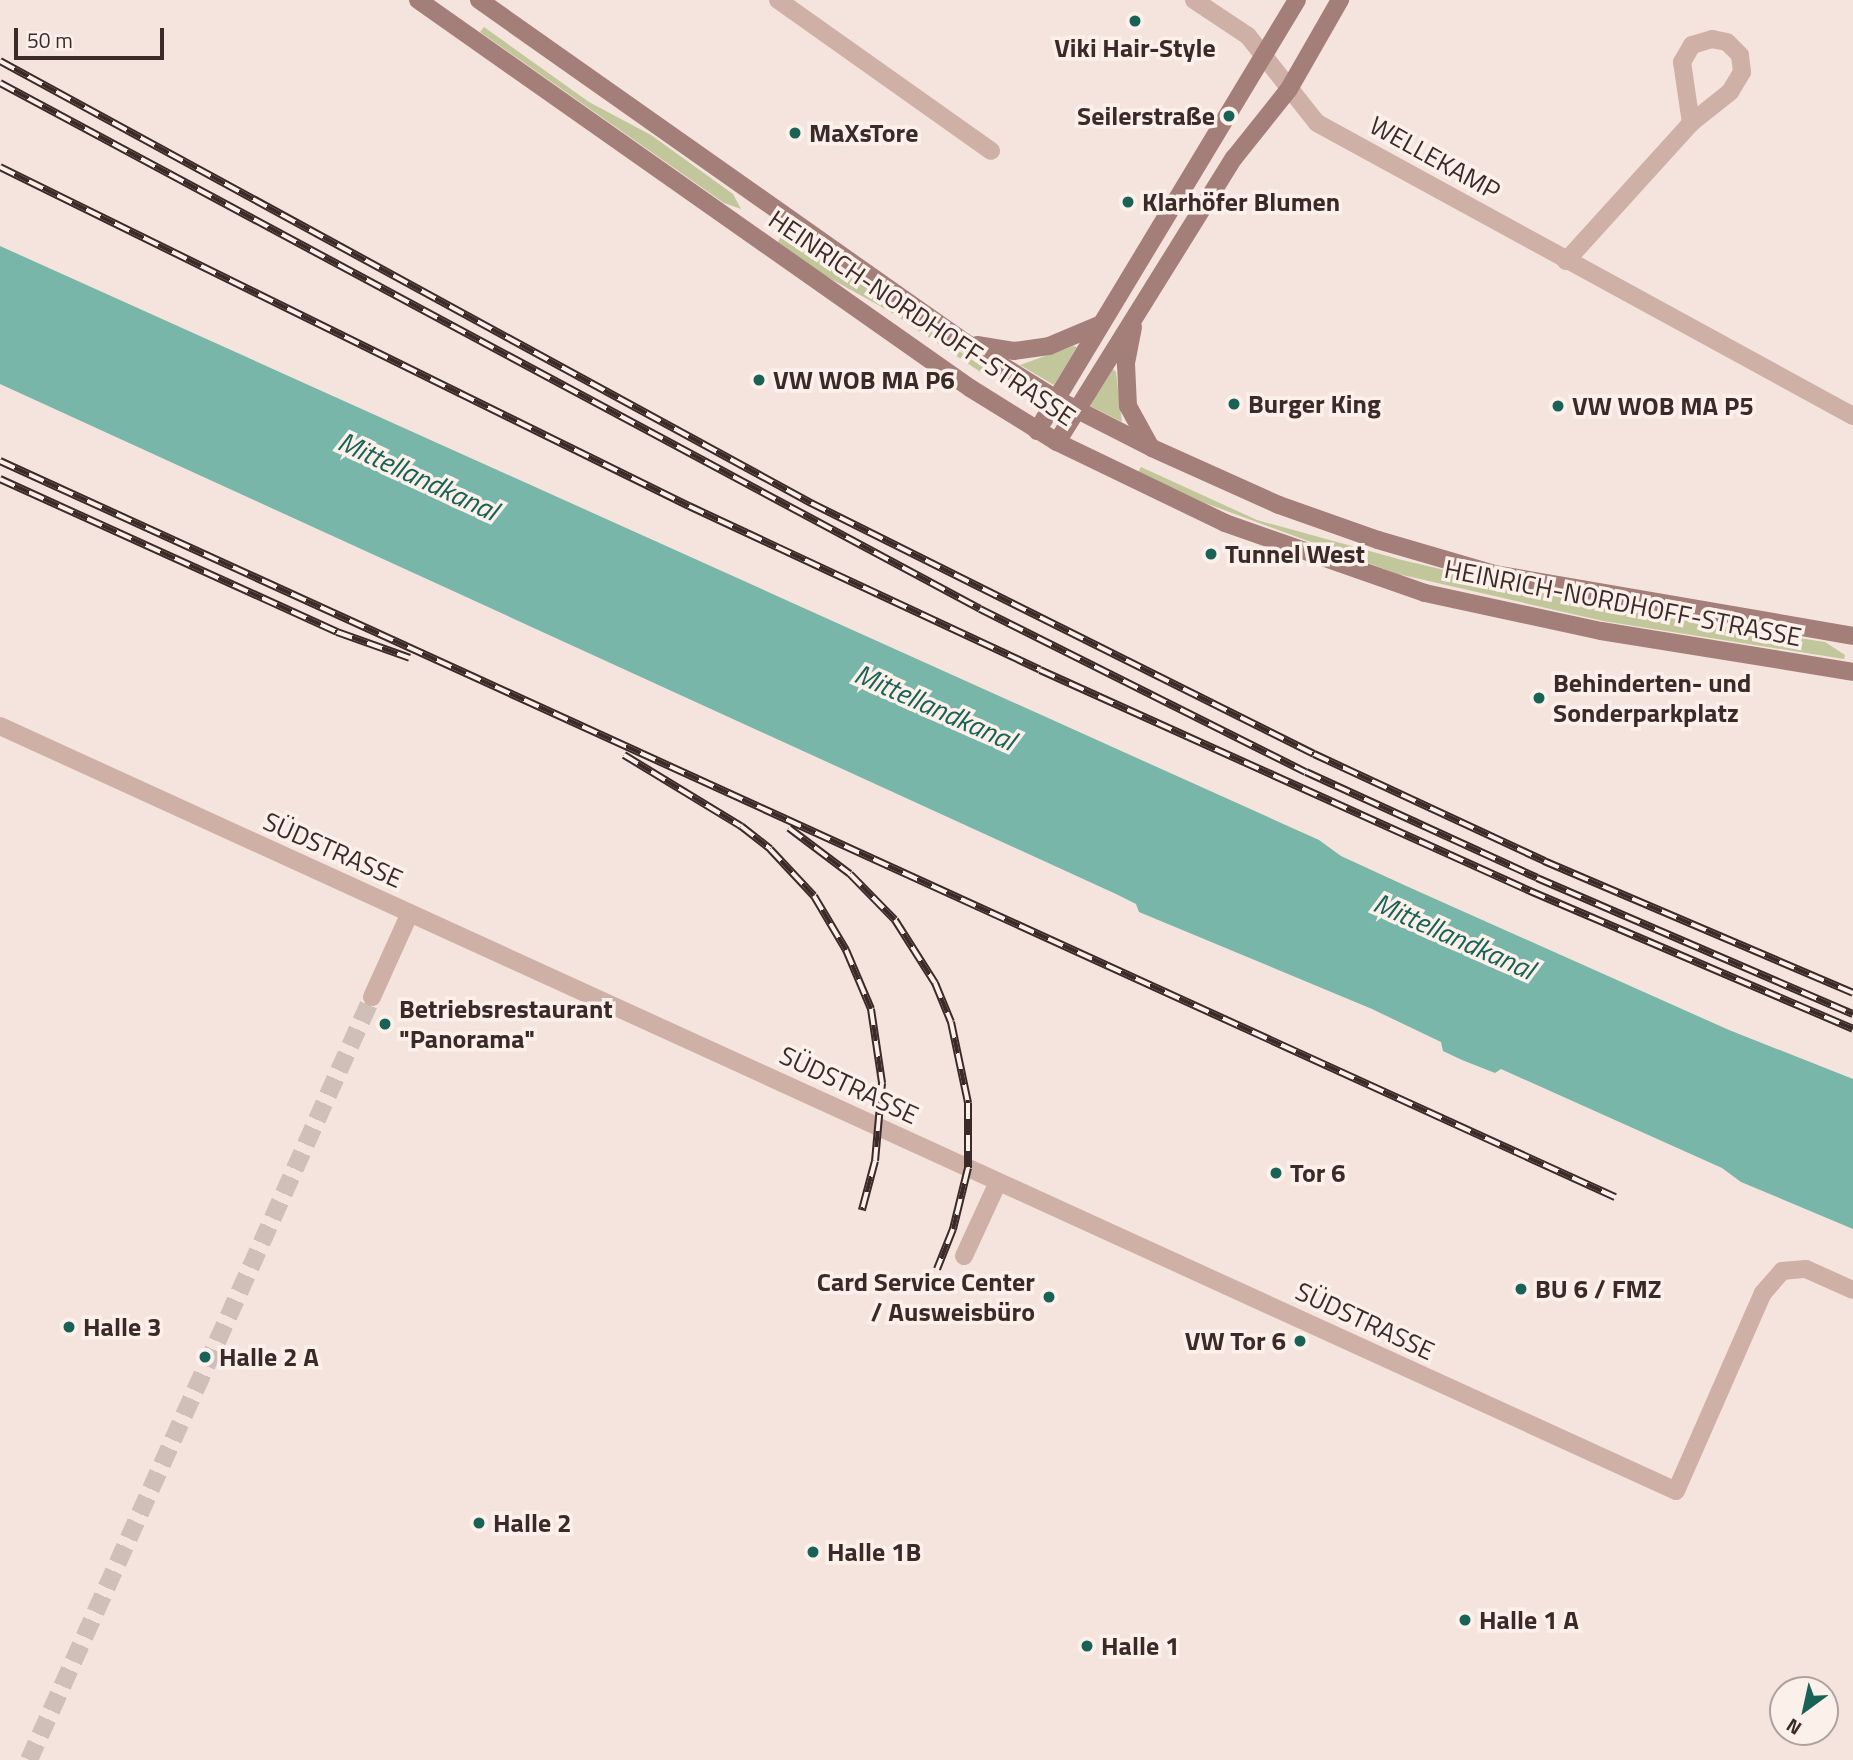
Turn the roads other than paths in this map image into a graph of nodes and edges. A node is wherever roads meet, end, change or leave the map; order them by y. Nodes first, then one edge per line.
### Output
1 (418, 0) edge
2 (479, 0) edge
3 (778, 0) edge
4 (1194, 0) edge
5 (1297, 0) edge
6 (1340, 0) edge
7 (1263, 58) junction
8 (1289, 89) junction
9 (1691, 123) junction
10 (990, 151) dead end
11 (1566, 261) junction
12 (1135, 316) junction
13 (1101, 324) junction
14 (966, 343) junction
15 (1056, 399) junction
16 (1076, 410) junction
17 (1853, 416) edge
18 (1037, 430) junction
19 (1057, 442) junction
20 (1152, 448) junction
21 (1853, 636) edge
22 (1853, 672) edge
23 (0, 726) edge
24 (410, 914) junction
25 (372, 997) tunnel mouth
26 (998, 1182) junction
27 (964, 1256) dead end
28 (1853, 1290) edge

1 - 18 main road, HEINRICH-NORDHOFF-STRASSE
2 - 14 main road, HEINRICH-NORDHOFF-STRASSE
3 - 10 street
4 - 7 street
5 - 7 main road
6 - 8 main road
7 - 8 street, WELLEKAMP
7 - 13 main road
8 - 11 street, WELLEKAMP
8 - 12 main road
9 - 9 street
9 - 11 street
11 - 17 street, WELLEKAMP
12 - 16 main road
12 - 20 main road
13 - 14 main road
13 - 15 main road
14 - 15 main road, HEINRICH-NORDHOFF-STRASSE
15 - 16 main road, HEINRICH-NORDHOFF-STRASSE
15 - 18 main road
16 - 19 main road
16 - 20 main road, HEINRICH-NORDHOFF-STRASSE
18 - 19 main road, HEINRICH-NORDHOFF-STRASSE
19 - 22 main road, HEINRICH-NORDHOFF-STRASSE
20 - 21 main road, HEINRICH-NORDHOFF-STRASSE
23 - 24 street, SÜDSTRASSE
24 - 25 street
24 - 26 street, SÜDSTRASSE
26 - 27 street
26 - 28 street, SÜDSTRASSE

